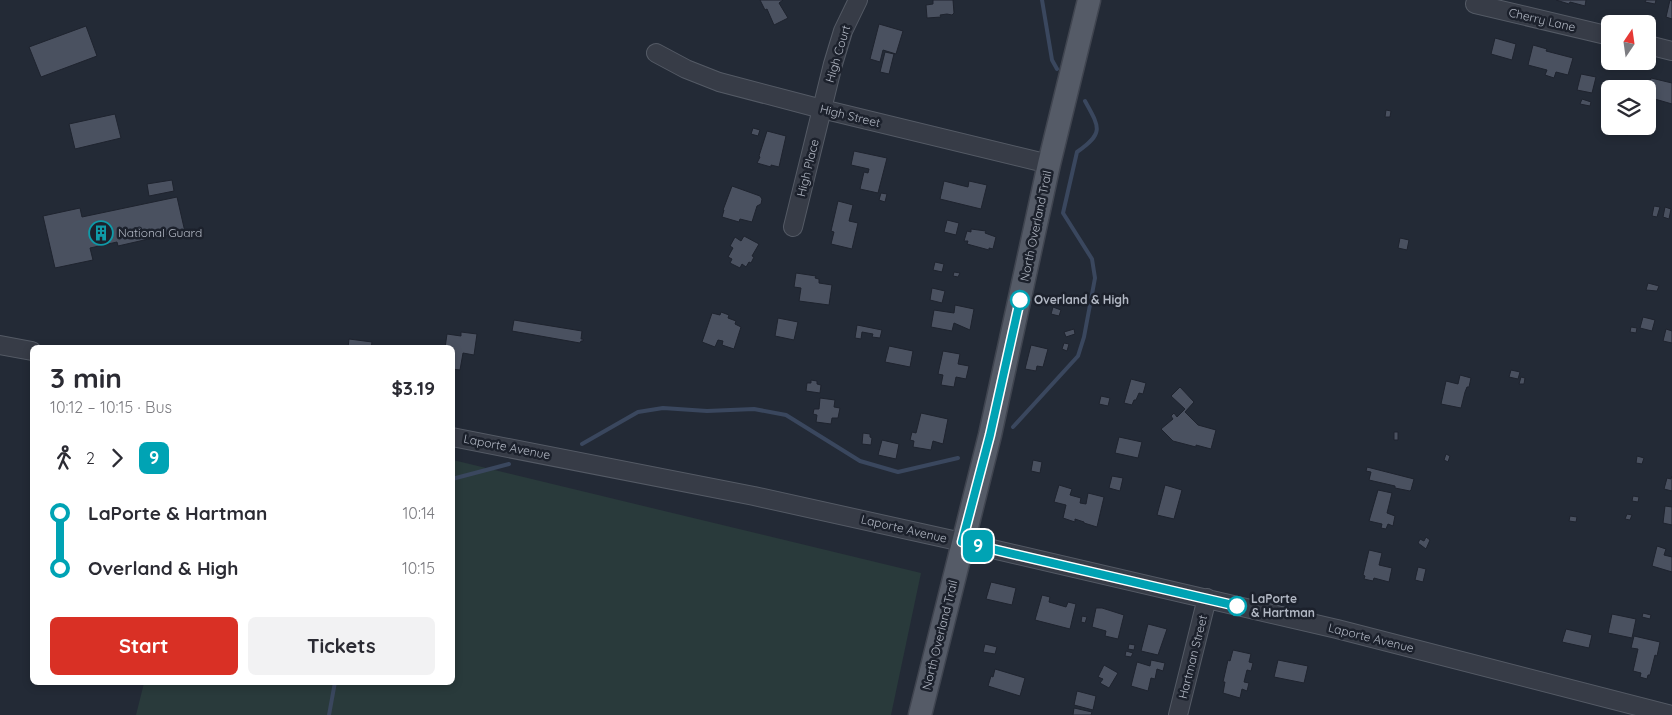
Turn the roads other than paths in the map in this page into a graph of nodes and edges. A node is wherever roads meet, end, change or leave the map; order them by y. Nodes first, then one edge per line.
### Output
1 (858, 0) edge
2 (1089, 0) edge
3 (1475, 4) dead end
4 (1601, 34) edge
5 (1656, 47) edge
6 (1672, 51) edge
7 (656, 53) dead end
8 (822, 109) junction
9 (1049, 164) junction
10 (793, 227) dead end
11 (0, 345) edge
12 (30, 351) edge
13 (455, 437) edge
14 (962, 542) junction
15 (1207, 598) junction
16 (920, 715) edge
17 (1178, 715) edge
18 (1672, 715) edge

1 - 8 street, High Court
2 - 9 main road, North Overland Trail
3 - 4 street, Cherry Lane
5 - 6 street
7 - 8 street, High Street
8 - 9 street, High Street
8 - 10 street, High Place
9 - 14 main road, North Overland Trail
11 - 12 street
13 - 14 street, Laporte Avenue
14 - 15 street, Laporte Avenue
14 - 16 main road, North Overland Trail
15 - 17 street, Hartman Street
15 - 18 street, Laporte Avenue

